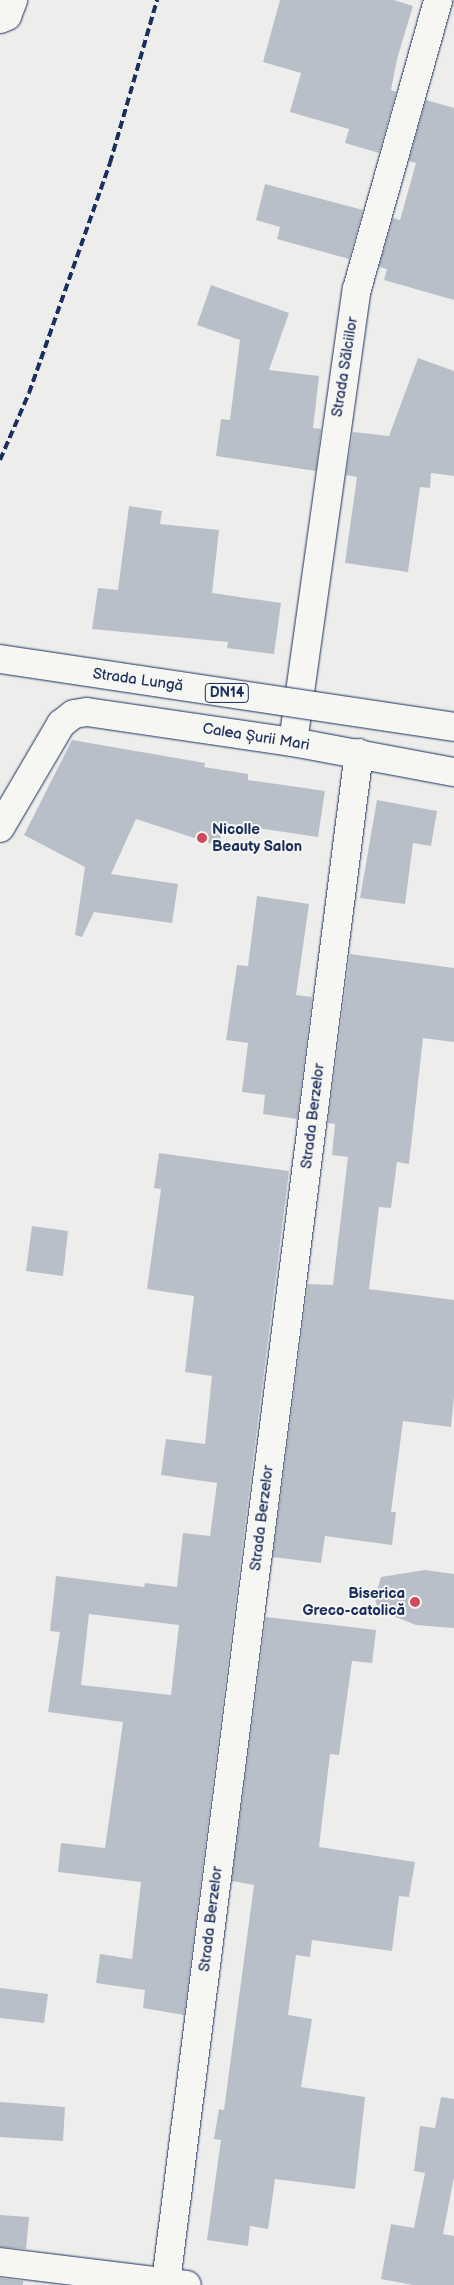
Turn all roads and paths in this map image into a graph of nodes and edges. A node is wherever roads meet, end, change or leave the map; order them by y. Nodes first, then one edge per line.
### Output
1 (438, 0) edge
2 (0, 659) edge
3 (454, 727) edge
4 (293, 742) junction
5 (359, 753) junction
6 (454, 772) edge
7 (0, 828) edge
8 (0, 2262) edge
9 (176, 2284) edge

1 - 4 street, Strada Sălciilor
2 - 3 street, Strada Lungă / DN14, bridge
4 - 5 street, Calea Șurii Mari
4 - 7 street, Calea Șurii Mari
5 - 6 street, Calea Șurii Mari
5 - 9 street, Strada Berzelor
8 - 9 street

